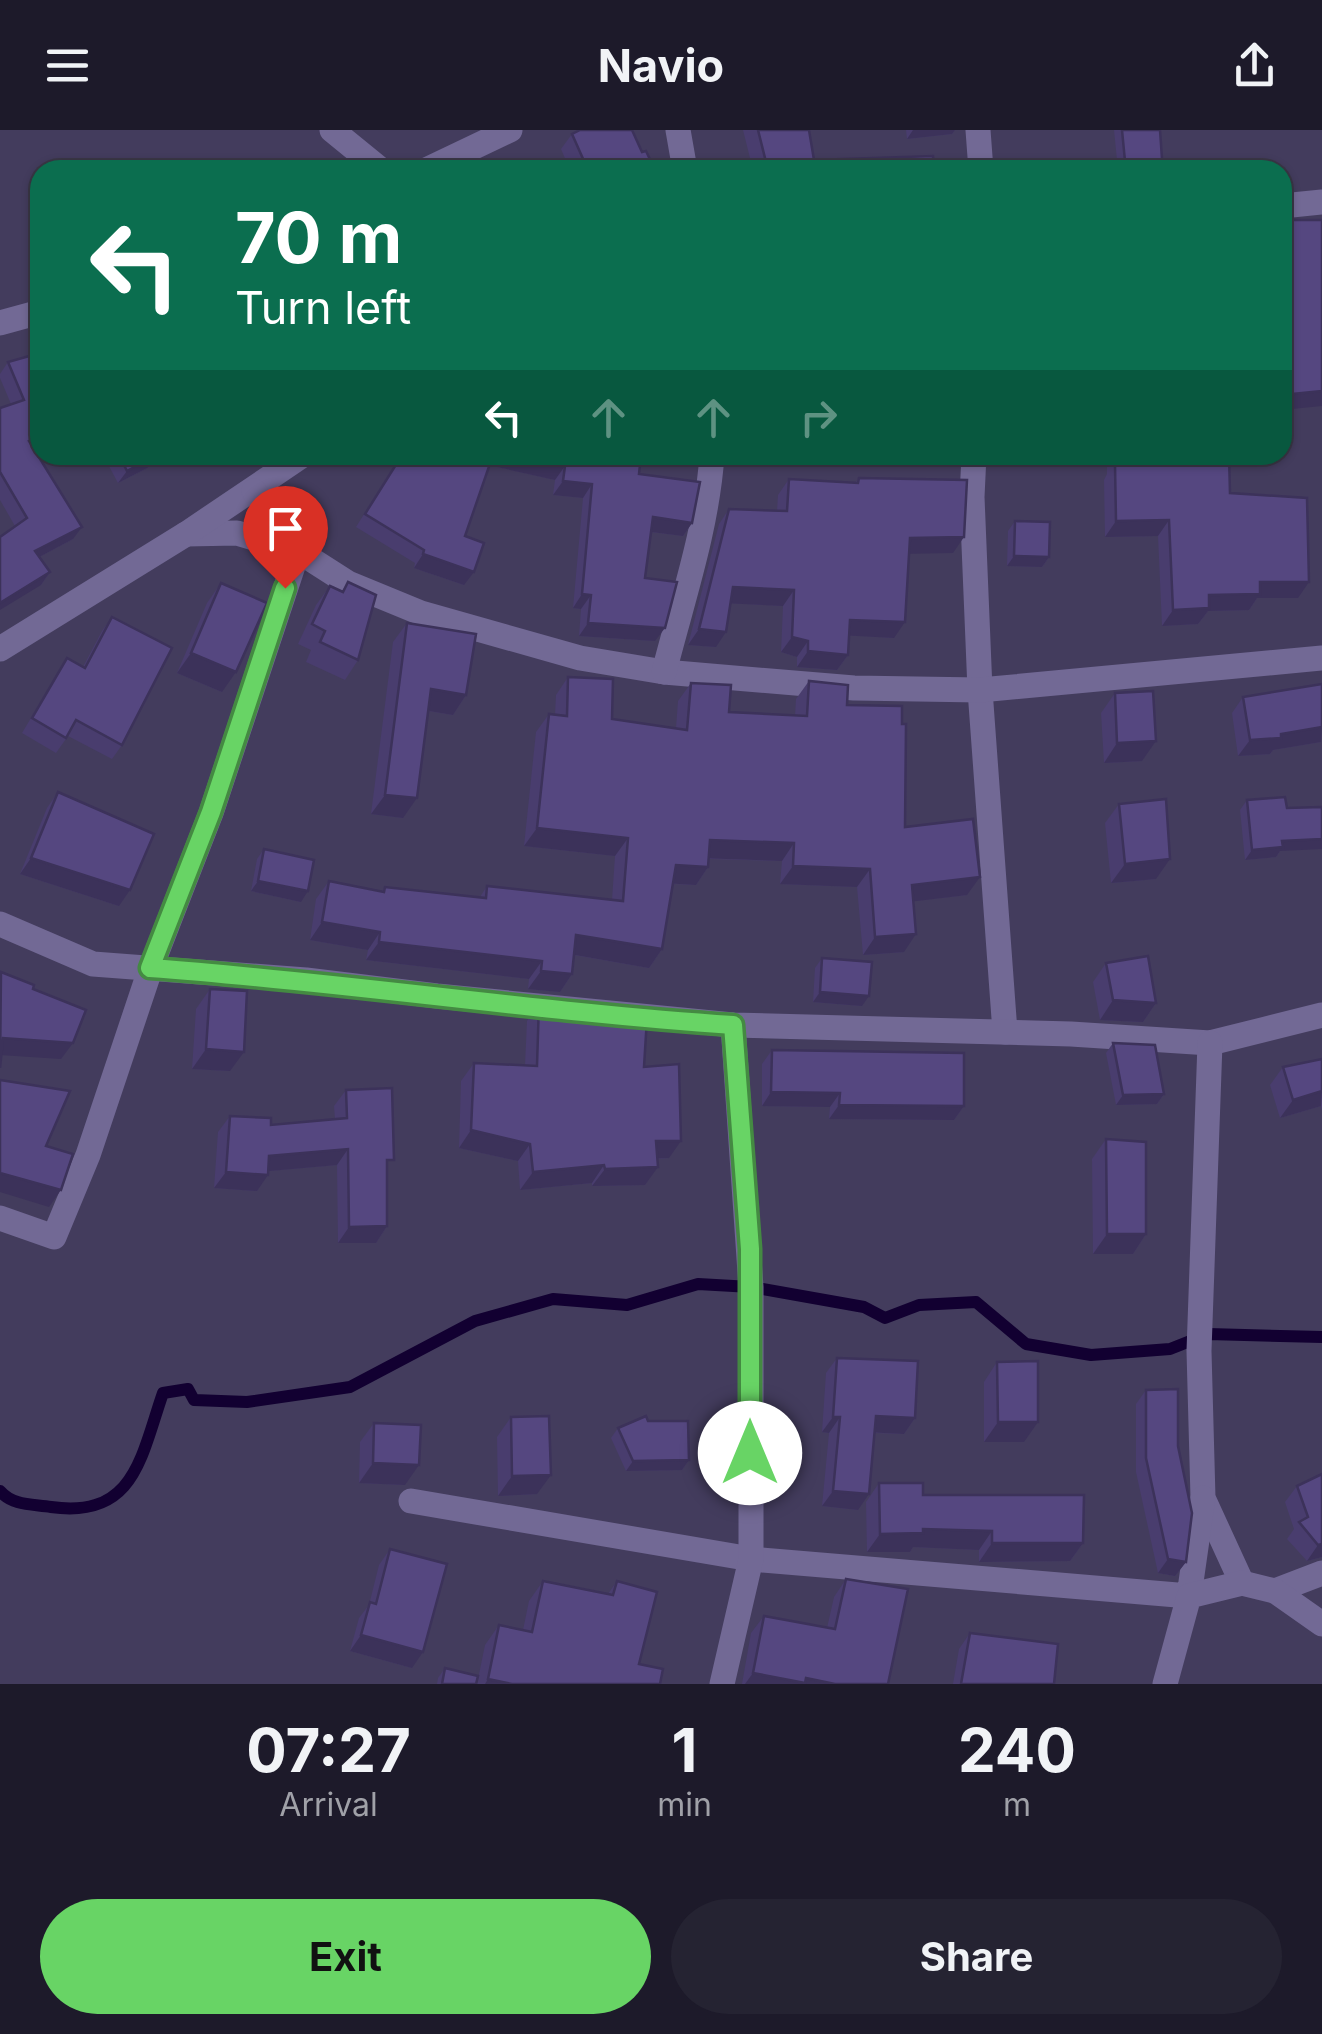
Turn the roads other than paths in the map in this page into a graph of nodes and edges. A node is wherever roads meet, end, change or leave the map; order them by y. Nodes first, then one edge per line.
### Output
1 (332, 130) edge
2 (510, 130) edge
3 (678, 130) edge
4 (978, 130) edge
5 (369, 160) edge
6 (447, 160) edge
7 (683, 160) edge
8 (980, 160) edge
9 (1322, 202) edge
10 (1292, 205) edge
11 (30, 315) edge
12 (0, 323) edge
13 (289, 465) edge
14 (711, 465) edge
15 (974, 465) edge
16 (254, 491) junction
17 (186, 534) junction
18 (298, 551) junction
19 (0, 650) edge
20 (1322, 658) edge
21 (664, 672) junction
22 (980, 690) junction
23 (0, 924) edge
24 (150, 968) junction
25 (1322, 1014) edge
26 (733, 1025) junction
27 (1005, 1032) junction
28 (1210, 1043) junction
29 (0, 1218) edge
30 (1203, 1498) junction
31 (411, 1500) dead end
32 (750, 1559) junction
33 (1322, 1573) edge
34 (1242, 1583) junction
35 (1275, 1591) junction
36 (1189, 1596) junction
37 (1322, 1624) edge
38 (722, 1684) edge
39 (1165, 1684) edge

1 - 5 street
2 - 6 street
3 - 7 street
4 - 8 street
9 - 10 street
11 - 12 street
13 - 16 street
14 - 21 street
15 - 22 street
16 - 17 street
16 - 18 street
17 - 18 street
17 - 19 street
18 - 21 street
18 - 24 street
20 - 22 street
21 - 22 street
22 - 27 street
23 - 24 street
24 - 26 street
24 - 29 street
25 - 28 street
26 - 27 street
26 - 32 street
27 - 28 street
28 - 30 street
30 - 34 street
30 - 36 street
31 - 32 street
32 - 36 street
32 - 38 street
33 - 35 street
34 - 35 street
34 - 36 street
35 - 37 street
36 - 39 street

